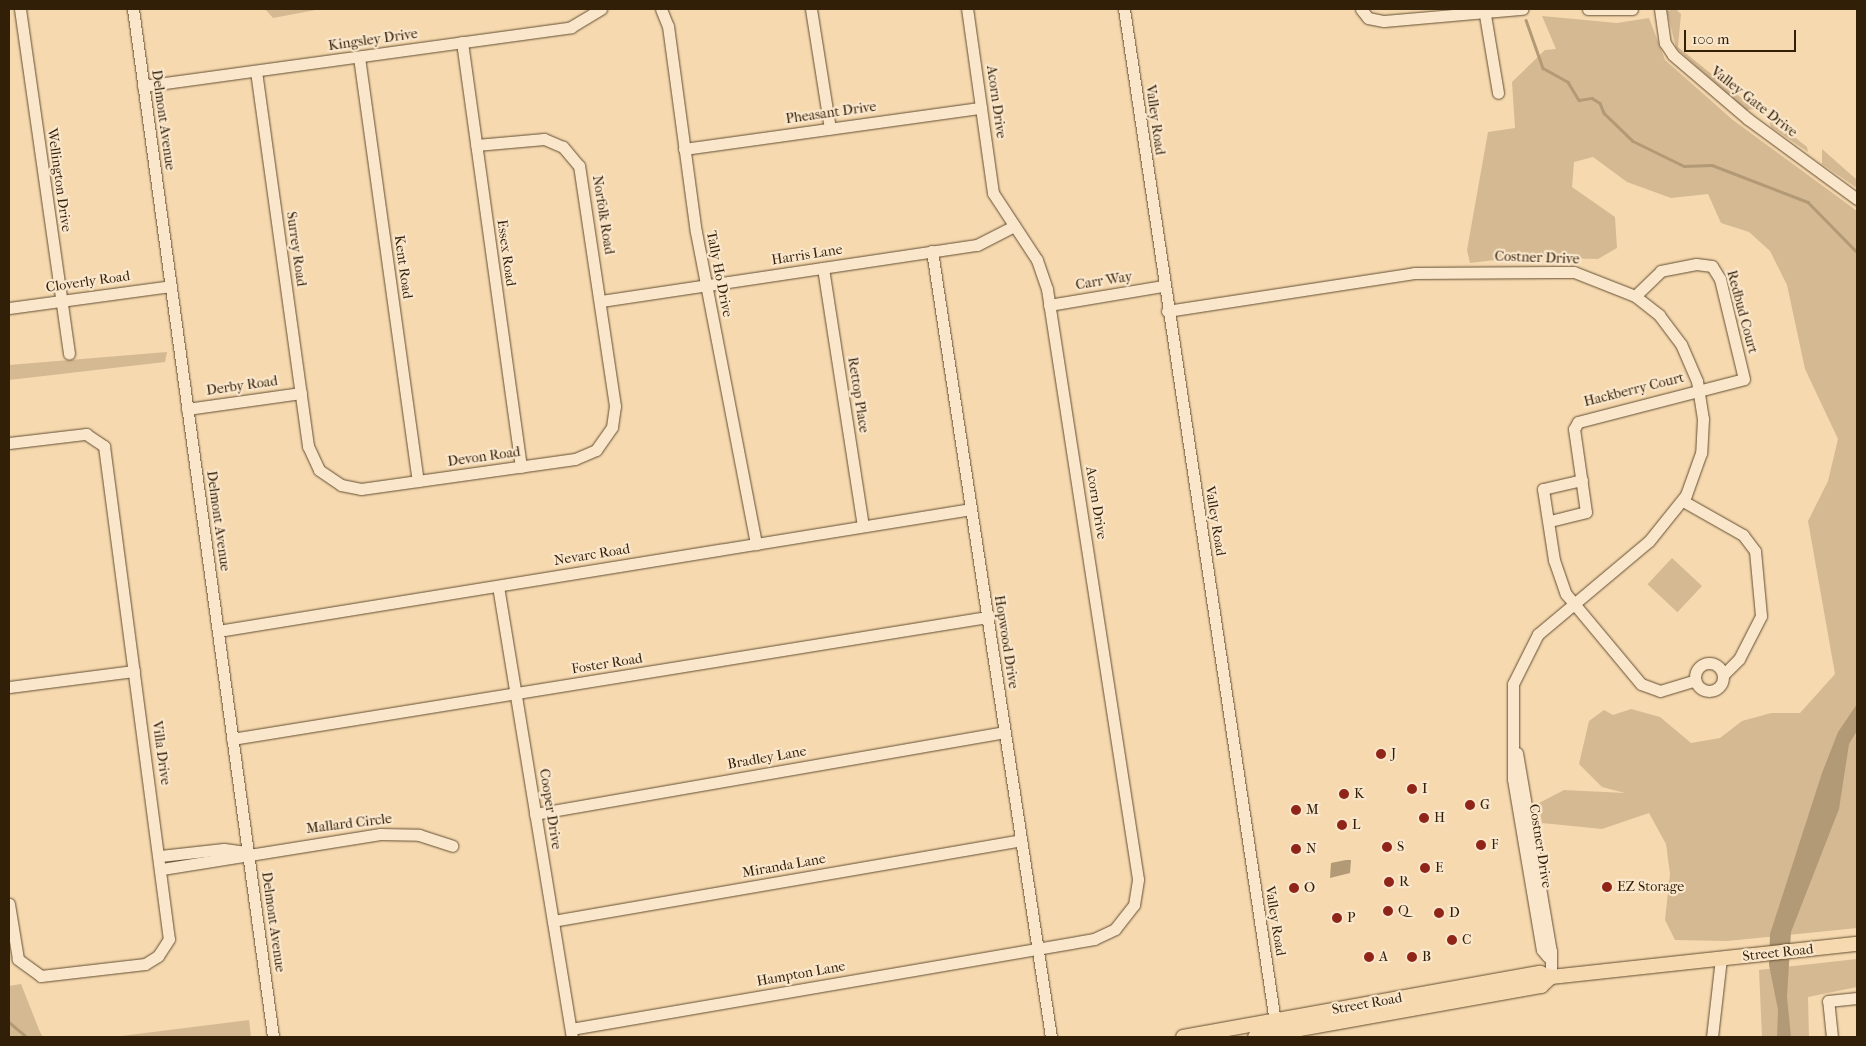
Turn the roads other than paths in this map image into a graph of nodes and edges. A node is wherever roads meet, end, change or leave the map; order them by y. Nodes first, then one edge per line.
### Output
1 (20, 9) edge
2 (133, 9) edge
3 (601, 9) edge
4 (661, 9) edge
5 (811, 9) edge
6 (968, 9) edge
7 (1124, 9) edge
8 (1360, 9) edge
9 (1522, 9) edge
10 (1588, 9) edge
11 (1632, 9) edge
12 (1660, 9) edge
13 (1485, 11) edge
14 (462, 42) junction
15 (359, 56) junction
16 (256, 71) junction
17 (143, 86) junction
18 (1498, 93) dead end
19 (981, 108) junction
20 (830, 129) junction
21 (476, 145) junction
22 (684, 149) junction
23 (1857, 199) edge
24 (1014, 226) junction
25 (932, 251) junction
26 (823, 268) junction
27 (171, 286) junction
28 (706, 286) junction
29 (1163, 286) junction
30 (1635, 296) junction
31 (61, 301) junction
32 (601, 301) junction
33 (1050, 305) junction
34 (9, 308) edge
35 (1167, 311) junction
36 (608, 353) joint
37 (69, 354) dead end
38 (1699, 389) junction
39 (301, 393) junction
40 (187, 409) junction
41 (306, 431) joint
42 (9, 443) edge
43 (521, 467) junction
44 (1582, 480) junction
45 (418, 481) junction
46 (1683, 501) junction
47 (971, 509) junction
48 (1550, 521) junction
49 (863, 526) junction
50 (756, 544) junction
51 (498, 586) junction
52 (1573, 603) junction
53 (987, 617) junction
54 (218, 631) junction
55 (134, 671) junction
56 (1724, 674) junction
57 (1695, 680) junction
58 (9, 687) edge
59 (515, 694) junction
60 (1004, 732) junction
61 (232, 739) junction
62 (535, 814) junction
63 (1021, 840) junction
64 (452, 846) dead end
65 (248, 852) junction
66 (160, 856) junction
67 (162, 869) junction
68 (9, 904) edge
69 (553, 921) junction
70 (1857, 944) edge
71 (1037, 948) junction
72 (1721, 958) junction
73 (1550, 977) junction
74 (1857, 998) edge
75 (1276, 1030) edge
76 (571, 1033) edge
77 (273, 1037) edge
78 (1051, 1037) edge
79 (1183, 1037) edge
80 (1255, 1037) edge
81 (1712, 1037) edge
82 (1832, 1037) edge

1 - 31 street, Wellington Drive
2 - 17 street, Delmont Avenue
3 - 14 street, Kingsley Drive
4 - 22 street, Tally Ho Drive
5 - 20 street
6 - 19 street, Acorn Drive
7 - 29 street, Valley Road
8 - 13 street
9 - 13 street
10 - 11 street
12 - 23 street, Valley Gate Drive
13 - 18 street
14 - 15 street, Kingsley Drive
14 - 21 street, Essex Road
15 - 16 street, Kingsley Drive
15 - 45 street, Kent Road
16 - 17 street, Kingsley Drive
16 - 39 street, Surrey Road
17 - 27 street, Delmont Avenue
19 - 20 street, Pheasant Drive
19 - 24 street, Acorn Drive
20 - 22 street, Pheasant Drive
21 - 32 street, Norfolk Road
21 - 43 street, Essex Road
22 - 28 street, Tally Ho Drive
24 - 25 street, Harris Lane
24 - 33 street, Acorn Drive
25 - 26 street, Harris Lane
25 - 47 street, Hopwood Drive
26 - 28 street, Harris Lane
26 - 49 street, Rettop Place
27 - 31 street, Cloverly Road
27 - 40 street, Delmont Avenue
28 - 32 street, Harris Lane
28 - 50 street, Tally Ho Drive
29 - 33 street, Carr Way
29 - 35 street, Valley Road
30 - 35 street, Costner Drive
30 - 38 street, Costner Drive
30 - 38 street, Redbud Court
31 - 34 street, Cloverly Road
31 - 37 street, Wellington Drive
32 - 36 street, Norfolk Road
33 - 71 street, Acorn Drive
35 - 75 street, Valley Road
36 - 43 street, Devon Road
38 - 44 street, Hackberry Court
38 - 46 street, Costner Drive
39 - 40 street, Derby Road
39 - 41 street, Surrey Road
40 - 54 street, Delmont Avenue
41 - 45 street, Devon Road
42 - 55 street, Villa Drive
43 - 45 street, Devon Road
44 - 48 street, Hackberry Court
44 - 48 street
46 - 52 street, Costner Drive
46 - 56 street
47 - 49 street, Nevarc Road
47 - 53 street, Hopwood Drive
48 - 52 street
49 - 50 street, Nevarc Road
50 - 51 street, Nevarc Road
51 - 54 street, Nevarc Road
51 - 59 street, Cooper Drive
52 - 57 street
52 - 73 street, Costner Drive
53 - 59 street, Foster Road
53 - 60 street, Hopwood Drive
54 - 61 street, Delmont Avenue
55 - 58 street
55 - 66 street, Villa Drive
56 - 57 street
56 - 57 street
59 - 61 street, Foster Road
59 - 62 street, Cooper Drive
60 - 62 street, Bradley Lane
60 - 63 street, Hopwood Drive
61 - 65 street, Delmont Avenue
62 - 69 street, Cooper Drive
63 - 69 street, Miranda Lane
63 - 71 street, Hopwood Drive
64 - 65 street, Mallard Circle
65 - 66 street
65 - 67 street
65 - 77 street, Delmont Avenue
66 - 67 street, Villa Drive
67 - 68 street, Villa Drive
69 - 76 street, Cooper Drive
70 - 72 main road, Street Road
71 - 76 street, Hampton Lane
71 - 78 street, Hopwood Drive
72 - 73 main road, Street Road
72 - 81 street
73 - 75 main road, Street Road
74 - 82 street
75 - 79 main road, Street Road
75 - 80 main road, Street Road

